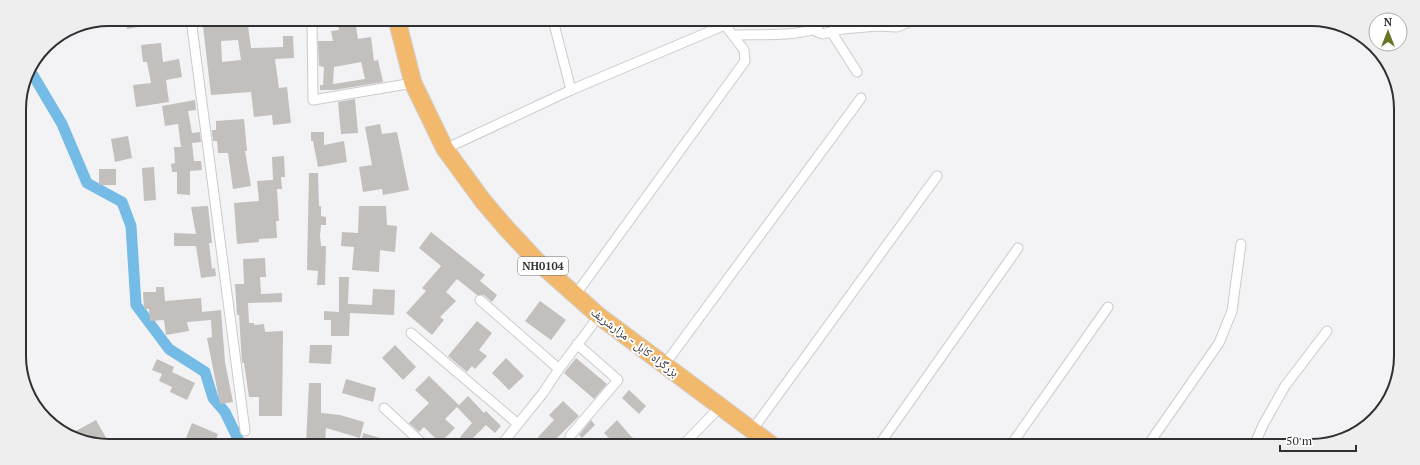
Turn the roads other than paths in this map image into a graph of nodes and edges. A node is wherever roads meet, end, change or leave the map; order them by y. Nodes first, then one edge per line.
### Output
1 (192, 26) edge
2 (312, 26) edge
3 (399, 26) edge
4 (555, 26) edge
5 (717, 26) edge
6 (726, 26) edge
7 (818, 26) edge
8 (877, 26) edge
9 (877, 26) edge
10 (899, 26) edge
11 (813, 30) junction
12 (832, 33) junction
13 (733, 35) junction
14 (857, 72) dead end
15 (413, 83) junction
16 (571, 90) junction
17 (861, 98) dead end
18 (445, 149) junction
19 (937, 176) dead end
20 (1241, 244) dead end
21 (1018, 248) dead end
22 (576, 294) junction
23 (480, 300) dead end
24 (1108, 307) dead end
25 (599, 316) junction
26 (1327, 331) dead end
27 (411, 333) dead end
28 (577, 344) junction
29 (665, 364) junction
30 (559, 369) junction
31 (721, 406) junction
32 (384, 408) dead end
33 (518, 424) junction
34 (753, 429) junction
35 (245, 430) dead end
36 (570, 436) dead end
37 (417, 439) edge
38 (506, 439) edge
39 (689, 439) edge
40 (766, 439) edge
41 (883, 439) edge
42 (1015, 439) edge
43 (1152, 439) edge
44 (1257, 439) edge

1 - 35 street
2 - 15 street
3 - 15 highway, بزرگراه کابل - مزارشریف / NH0104
4 - 16 street
5 - 16 street
6 - 13 street
7 - 11 street
8 - 10 street
9 - 12 street
11 - 12 street
11 - 13 street
12 - 14 street
13 - 22 street
15 - 18 highway, بزرگراه کابل - مزارشریف / NH0104
16 - 18 street
17 - 29 street
18 - 22 highway, بزرگراه کابل - مزارشریف / NH0104
19 - 34 street
20 - 43 street
21 - 41 street
22 - 25 highway, بزرگراه کابل - مزارشریف / NH0104
23 - 30 street
24 - 42 street
25 - 28 street
25 - 29 highway, بزرگراه کابل - مزارشریف / NH0104
26 - 44 street
27 - 33 street
28 - 30 street
28 - 36 street
29 - 31 highway, بزرگراه کابل - مزارشریف / NH0104
30 - 33 street
31 - 34 highway, بزرگراه کابل - مزارشریف / NH0104
31 - 39 street
32 - 37 street
33 - 38 street
34 - 40 highway, بزرگراه کابل - مزارشریف / NH0104

